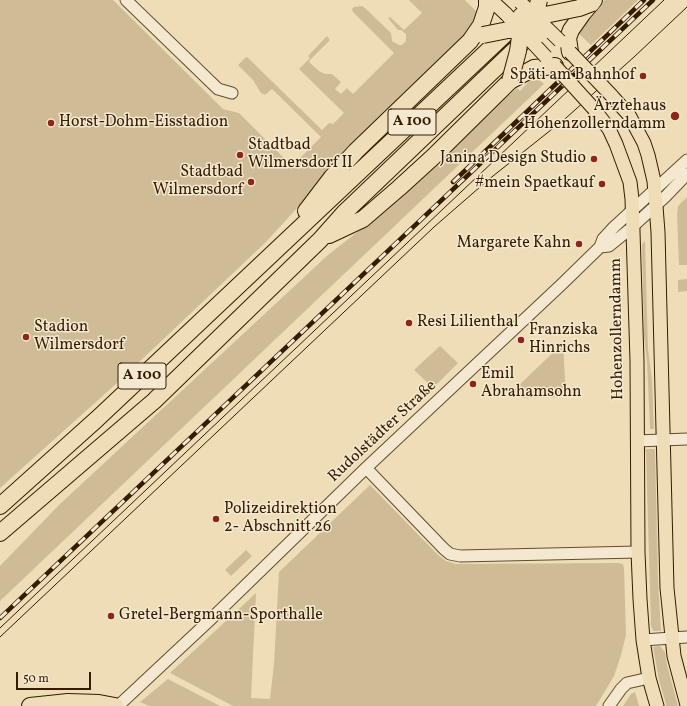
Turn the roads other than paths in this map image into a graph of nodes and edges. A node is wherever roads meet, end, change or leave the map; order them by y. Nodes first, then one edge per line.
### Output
1 (126, 0) edge
2 (487, 0) edge
3 (491, 0) edge
4 (540, 0) edge
5 (568, 0) edge
6 (593, 1) edge
7 (520, 13) edge
8 (540, 34) junction
9 (476, 38) junction
10 (565, 47) junction
11 (551, 62) junction
12 (510, 81) junction
13 (232, 93) dead end
14 (687, 160) edge
15 (687, 174) edge
16 (655, 188) junction
17 (656, 204) junction
18 (633, 209) junction
19 (633, 226) junction
20 (320, 240) junction
21 (282, 244) junction
22 (600, 247) junction
23 (687, 439) edge
24 (663, 440) junction
25 (637, 441) junction
26 (366, 468) junction
27 (36, 502) junction
28 (0, 506) edge
29 (0, 533) edge
30 (0, 546) edge
31 (638, 552) junction
32 (687, 637) edge
33 (672, 638) junction
34 (643, 640) junction
35 (649, 678) junction
36 (687, 705) edge
37 (30, 706) edge
38 (116, 706) edge
39 (609, 706) edge
40 (657, 706) edge

1 - 13 street
2 - 9 highway
3 - 7 main road, Hohenzollerndamm
4 - 7 highway, bridge
4 - 21 highway, A 100
5 - 20 highway, A 100
6 - 7 highway, bridge
6 - 10 highway
7 - 8 highway, bridge
7 - 9 highway, bridge
7 - 10 main road, Hohenzollerndamm, bridge
7 - 11 main road, Hohenzollerndamm, bridge
7 - 12 highway, bridge
8 - 10 highway, bridge
8 - 11 highway
9 - 21 highway
10 - 16 main road, Hohenzollerndamm, bridge
11 - 12 highway
11 - 18 main road, Hohenzollerndamm, bridge
12 - 20 highway
14 - 16 street, Rudolstädter Straße
15 - 17 street, Rudolstädter Straße
16 - 17 main road, Hohenzollerndamm
16 - 18 street, Rudolstädter Straße
17 - 19 street, Rudolstädter Straße
17 - 24 main road, Hohenzollerndamm
18 - 19 main road, Hohenzollerndamm
18 - 22 street, Rudolstädter Straße
19 - 22 street, Rudolstädter Straße
19 - 25 main road, Hohenzollerndamm
20 - 27 highway, A 100
21 - 28 highway, A 100
22 - 26 street, Rudolstädter Straße
23 - 24 street
24 - 25 street
24 - 33 main road, Hohenzollerndamm
25 - 31 main road, Hohenzollerndamm
26 - 31 street
26 - 38 street, Rudolstädter Straße
27 - 29 highway, A 100
27 - 30 highway
31 - 34 main road, Hohenzollerndamm
32 - 33 street
33 - 34 street
33 - 36 main road, Hohenzollerndamm
34 - 35 main road, Hohenzollerndamm
35 - 39 street
35 - 40 main road, Hohenzollerndamm
37 - 38 highway

